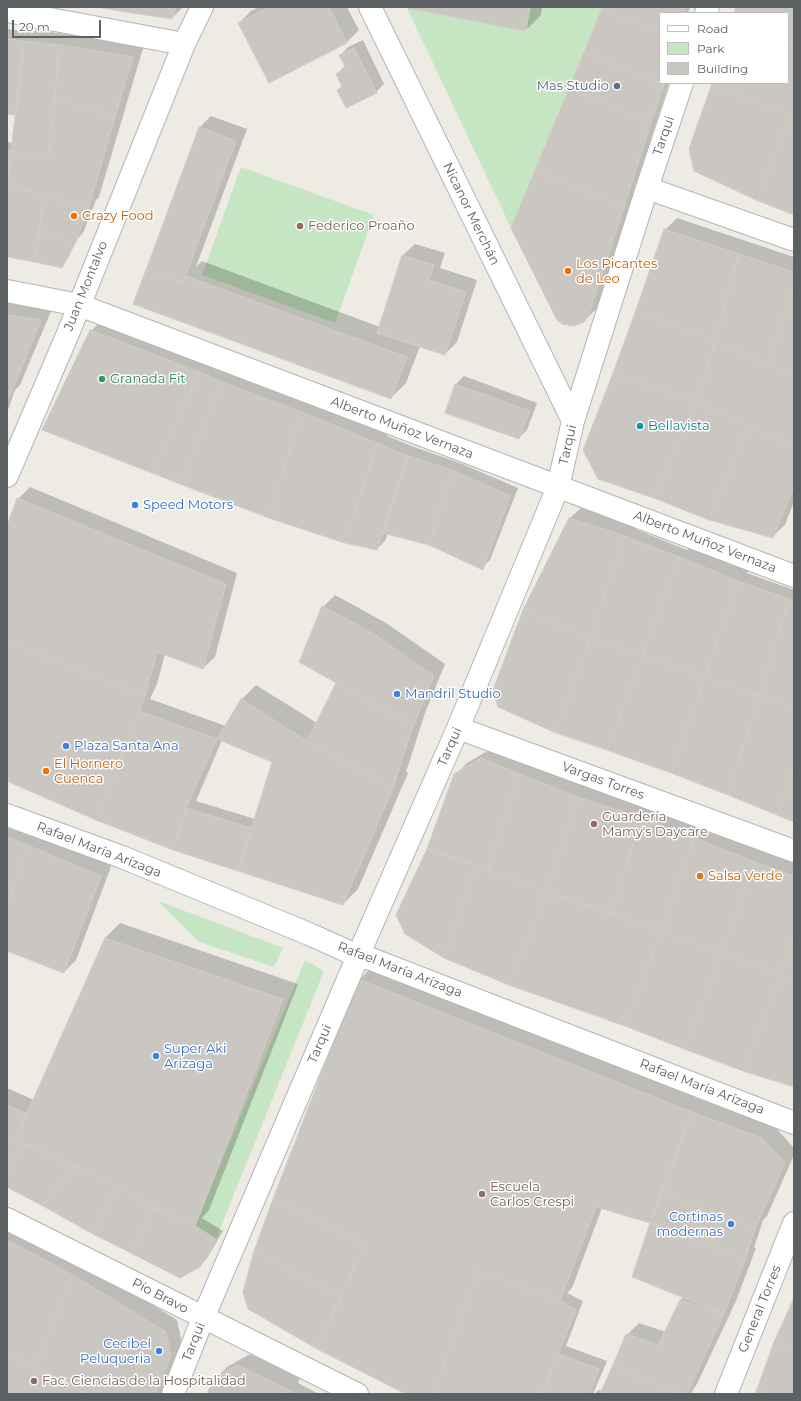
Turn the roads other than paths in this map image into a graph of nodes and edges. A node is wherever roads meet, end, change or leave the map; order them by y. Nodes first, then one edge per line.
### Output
1 (202, 7) edge
2 (370, 7) edge
3 (7, 11) edge
4 (184, 44) junction
5 (682, 84) edge
6 (647, 188) junction
7 (794, 240) edge
8 (7, 291) edge
9 (79, 305) junction
10 (573, 421) junction
11 (7, 476) edge
12 (558, 487) junction
13 (794, 576) edge
14 (458, 728) junction
15 (7, 815) edge
16 (794, 851) edge
17 (358, 956) junction
18 (794, 1123) edge
19 (7, 1219) edge
20 (794, 1223) edge
21 (203, 1318) junction
22 (173, 1394) edge
23 (357, 1394) edge
24 (726, 1394) edge

1 - 4 street, Juan Montalvo
2 - 10 street, Nicanor Merchán
3 - 4 street
4 - 9 street, Juan Montalvo
5 - 6 street, Tarqui
6 - 7 street
6 - 10 street, Tarqui
8 - 9 street, Alberto Muñoz Vernaza
9 - 11 street, Juan Montalvo
9 - 12 street, Alberto Muñoz Vernaza
10 - 12 street, Tarqui
12 - 13 street, Alberto Muñoz Vernaza
12 - 14 street, Tarqui
14 - 16 street, Vargas Torres
14 - 17 street, Tarqui
15 - 17 street, Rafael María Arízaga
17 - 18 street, Rafael María Arízaga
17 - 21 street, Tarqui
19 - 21 street, Pío Bravo
20 - 24 street, General Torres
21 - 22 street, Tarqui
21 - 23 street, Pío Bravo

